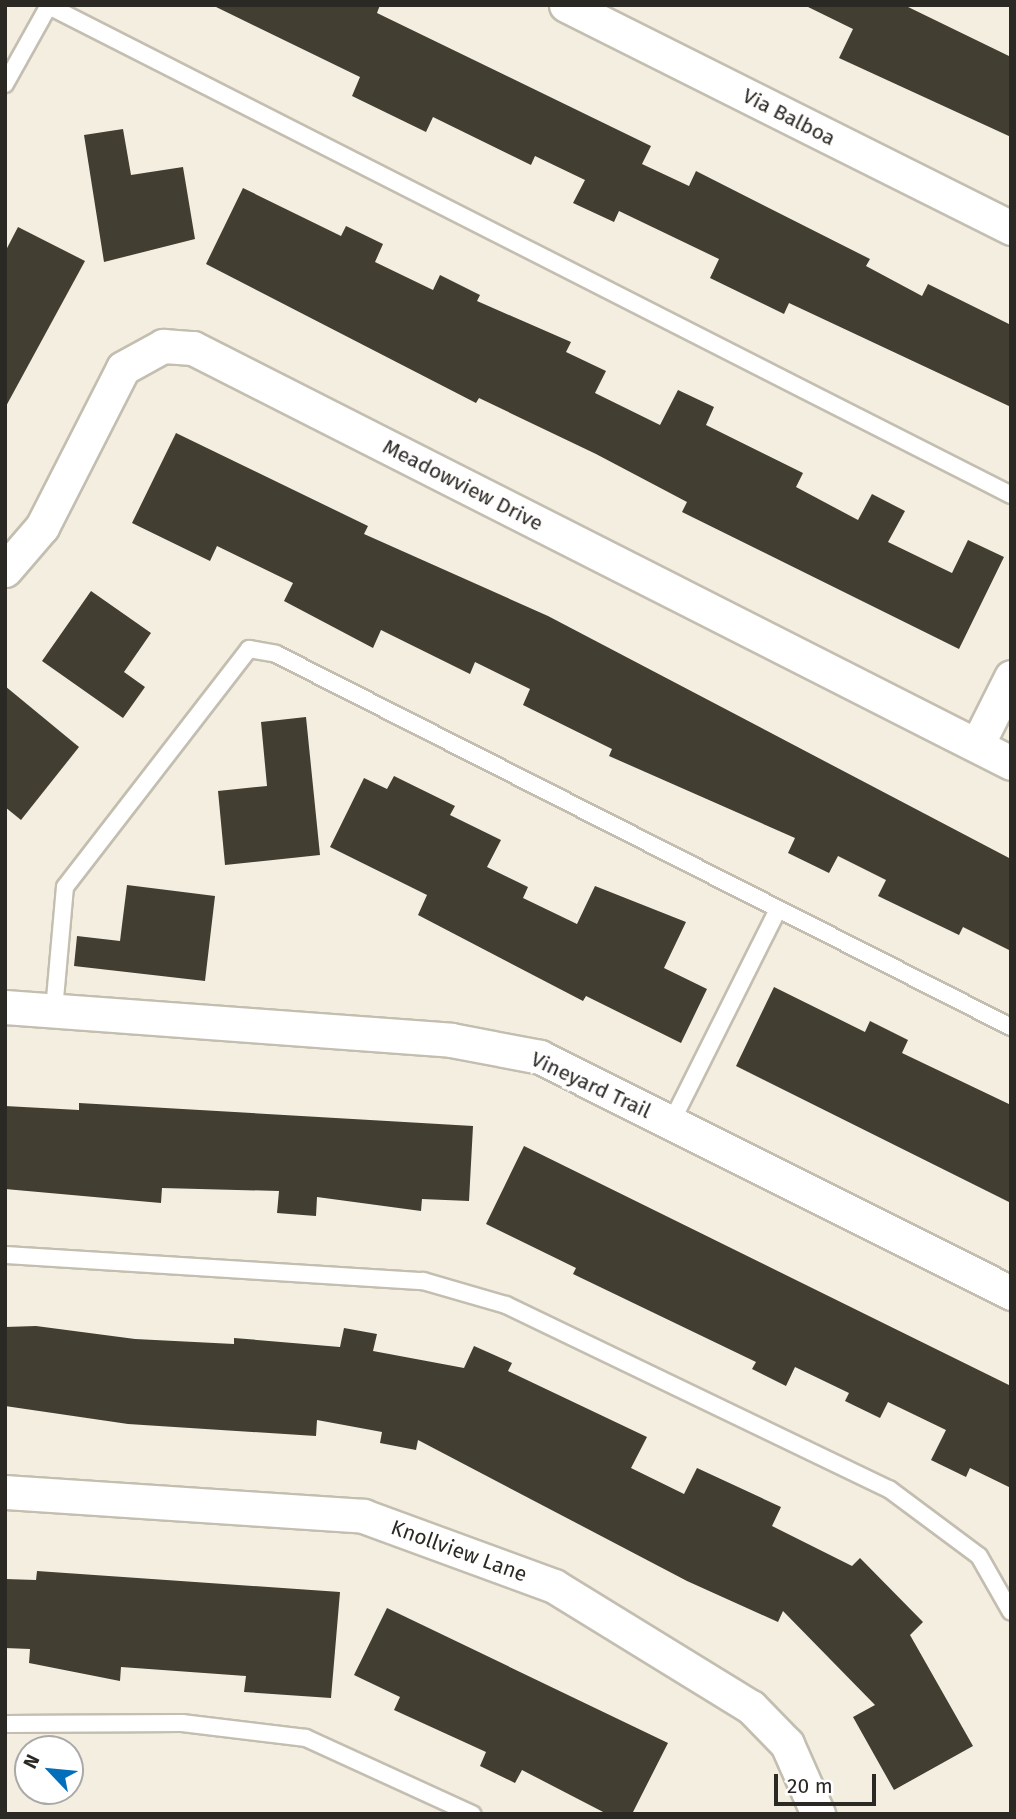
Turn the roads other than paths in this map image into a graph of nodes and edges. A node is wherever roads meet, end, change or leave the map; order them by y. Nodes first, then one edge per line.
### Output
1 (566, 5) edge
2 (48, 6) edge
3 (5, 84) edge
4 (1011, 228) edge
5 (1011, 495) edge
6 (5, 570) edge
7 (1011, 677) edge
8 (977, 745) junction
9 (1011, 763) edge
10 (778, 909) junction
11 (5, 1007) edge
12 (54, 1010) junction
13 (1011, 1027) edge
14 (671, 1123) junction
15 (5, 1255) edge
16 (1011, 1293) edge
17 (5, 1492) edge
18 (1011, 1612) edge
19 (5, 1724) edge
20 (472, 1814) edge
21 (818, 1814) edge

1 - 4 street, Via Balboa
2 - 3 lane
2 - 5 lane
6 - 8 street, Meadowview Drive
7 - 8 street
8 - 9 street, Meadowview Drive
10 - 12 lane
10 - 13 lane
10 - 14 lane
11 - 12 street, Vineyard Trail
12 - 14 street, Vineyard Trail
14 - 16 street, Vineyard Trail
15 - 18 lane
17 - 21 street, Knollview Lane
19 - 20 lane

